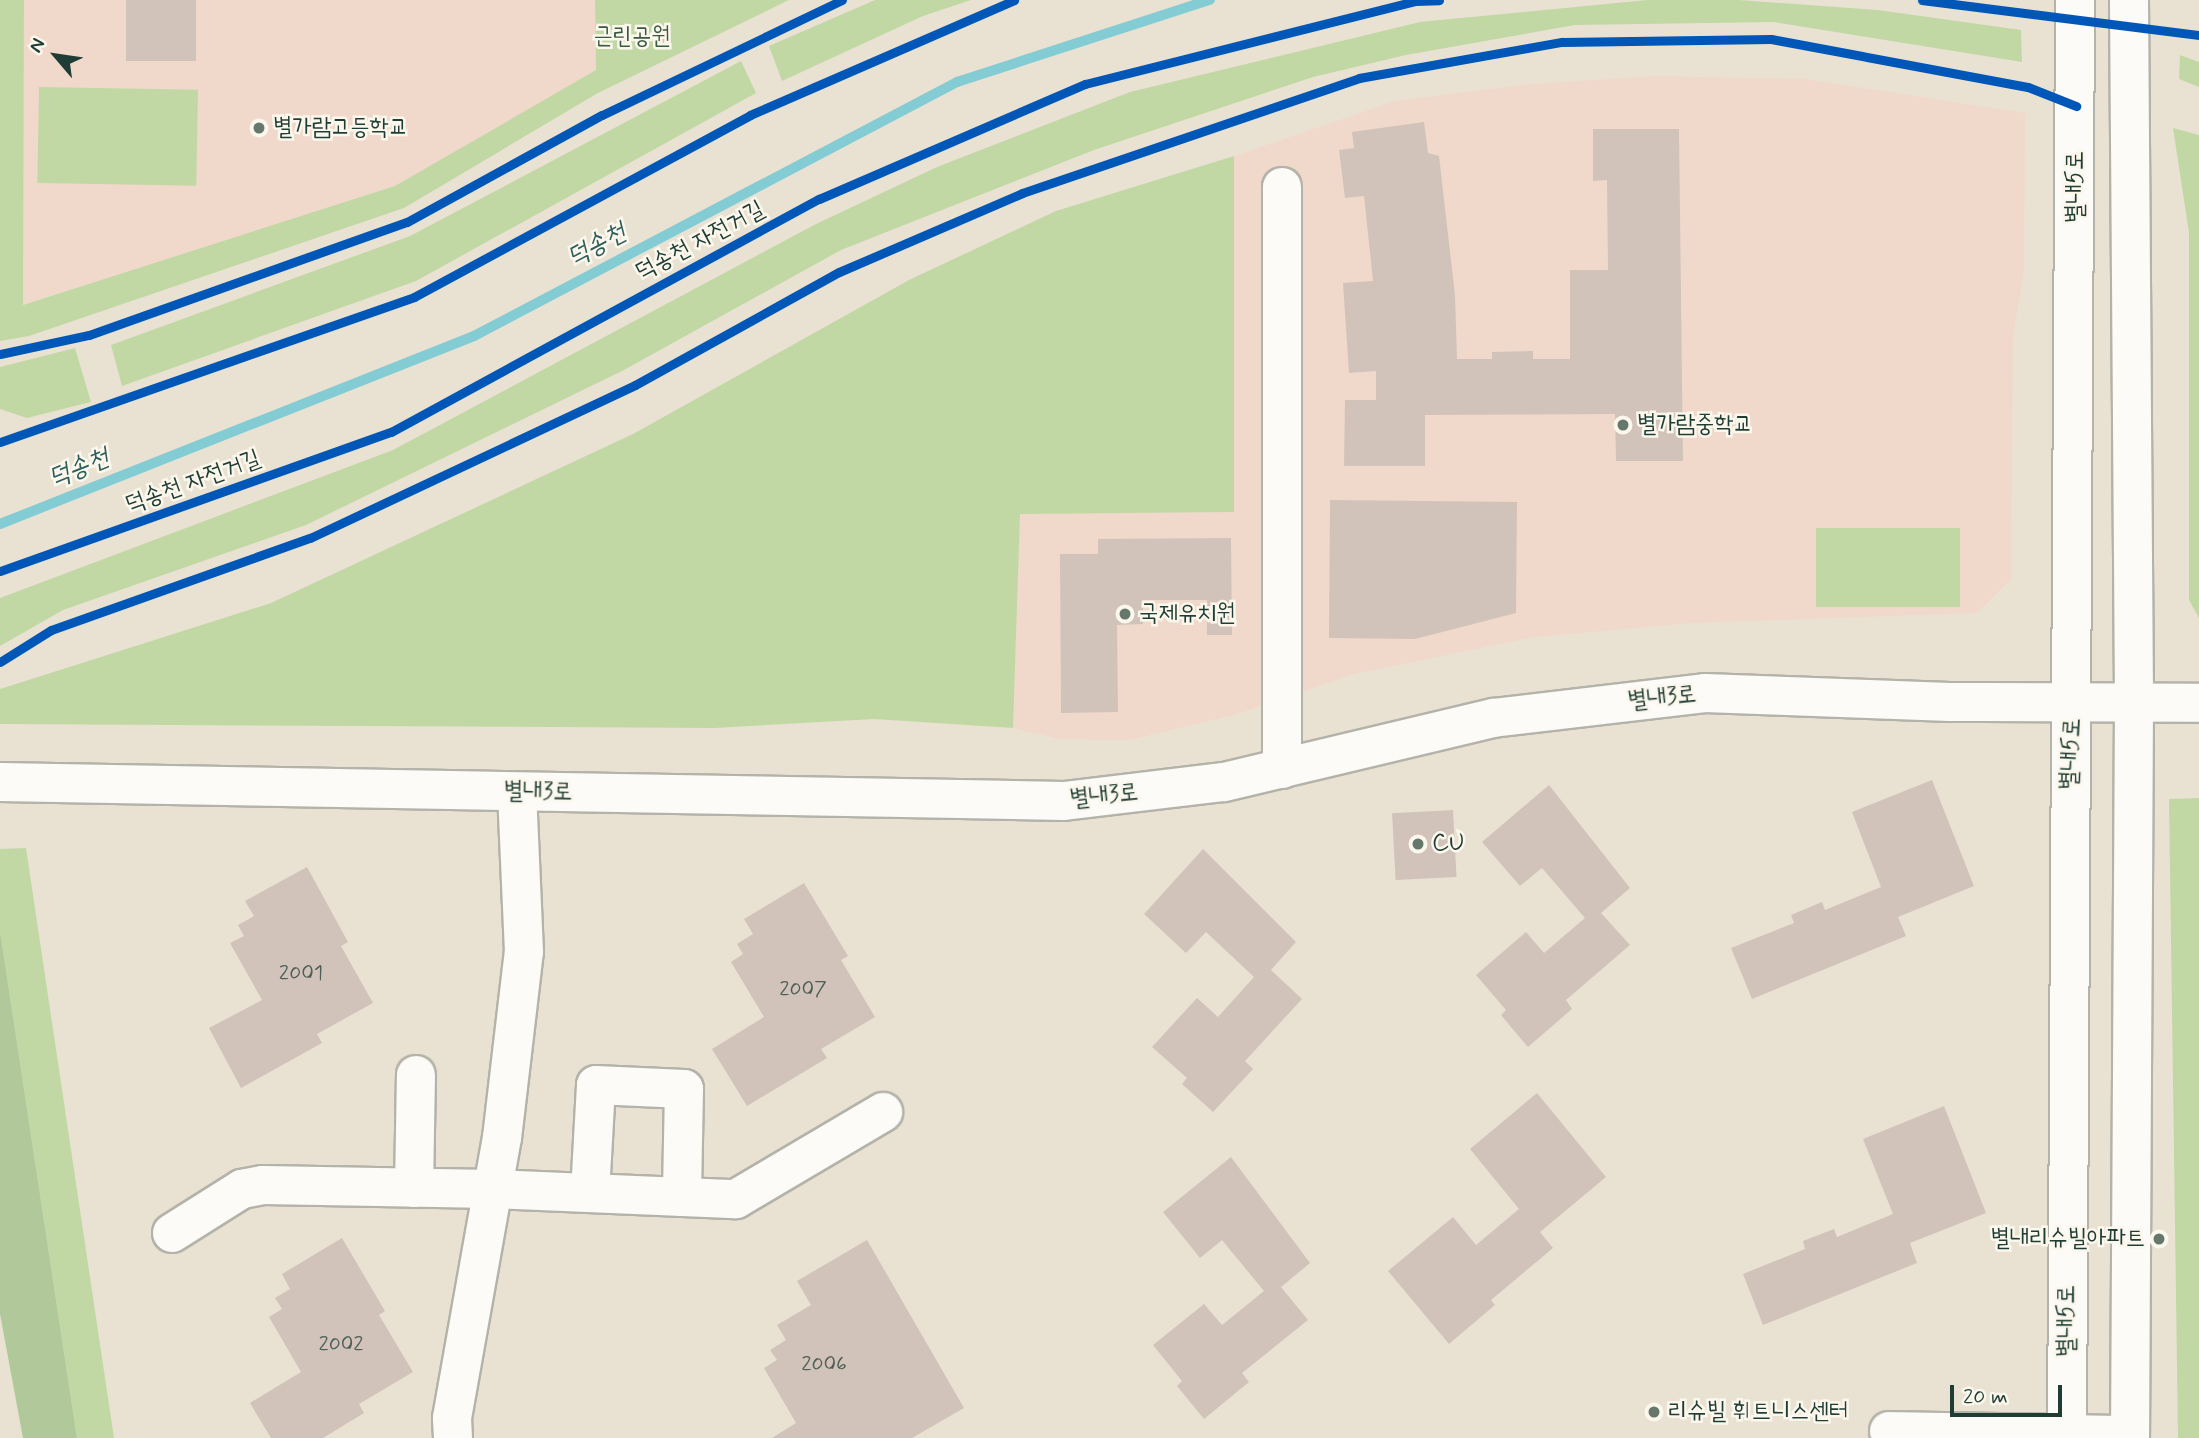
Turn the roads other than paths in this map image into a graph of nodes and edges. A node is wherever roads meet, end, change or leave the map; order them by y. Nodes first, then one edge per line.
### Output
1 (2075, 0) edge
2 (2129, 0) edge
3 (1282, 187) dead end
4 (2199, 703) edge
5 (2074, 704) junction
6 (2134, 704) junction
7 (1282, 769) junction
8 (0, 782) edge
9 (517, 792) junction
10 (416, 1075) dead end
11 (883, 1112) dead end
12 (414, 1188) junction
13 (493, 1189) junction
14 (590, 1193) junction
15 (682, 1197) junction
16 (172, 1233) dead end
17 (1889, 1431) dead end
18 (2067, 1436) edge
19 (2130, 1437) edge
20 (453, 1438) edge

1 - 5 street, 별내5로
2 - 6 street
3 - 7 street
4 - 6 street, 별내3로
5 - 6 street, 별내3로
5 - 7 street, 별내3로
5 - 18 street, 별내5로
6 - 19 street
7 - 9 street, 별내3로
8 - 9 street, 별내3로
9 - 13 street
10 - 12 street
11 - 15 street
12 - 13 street
12 - 16 street
13 - 14 street
13 - 20 street
14 - 15 street
14 - 15 street
17 - 18 street
18 - 19 street

